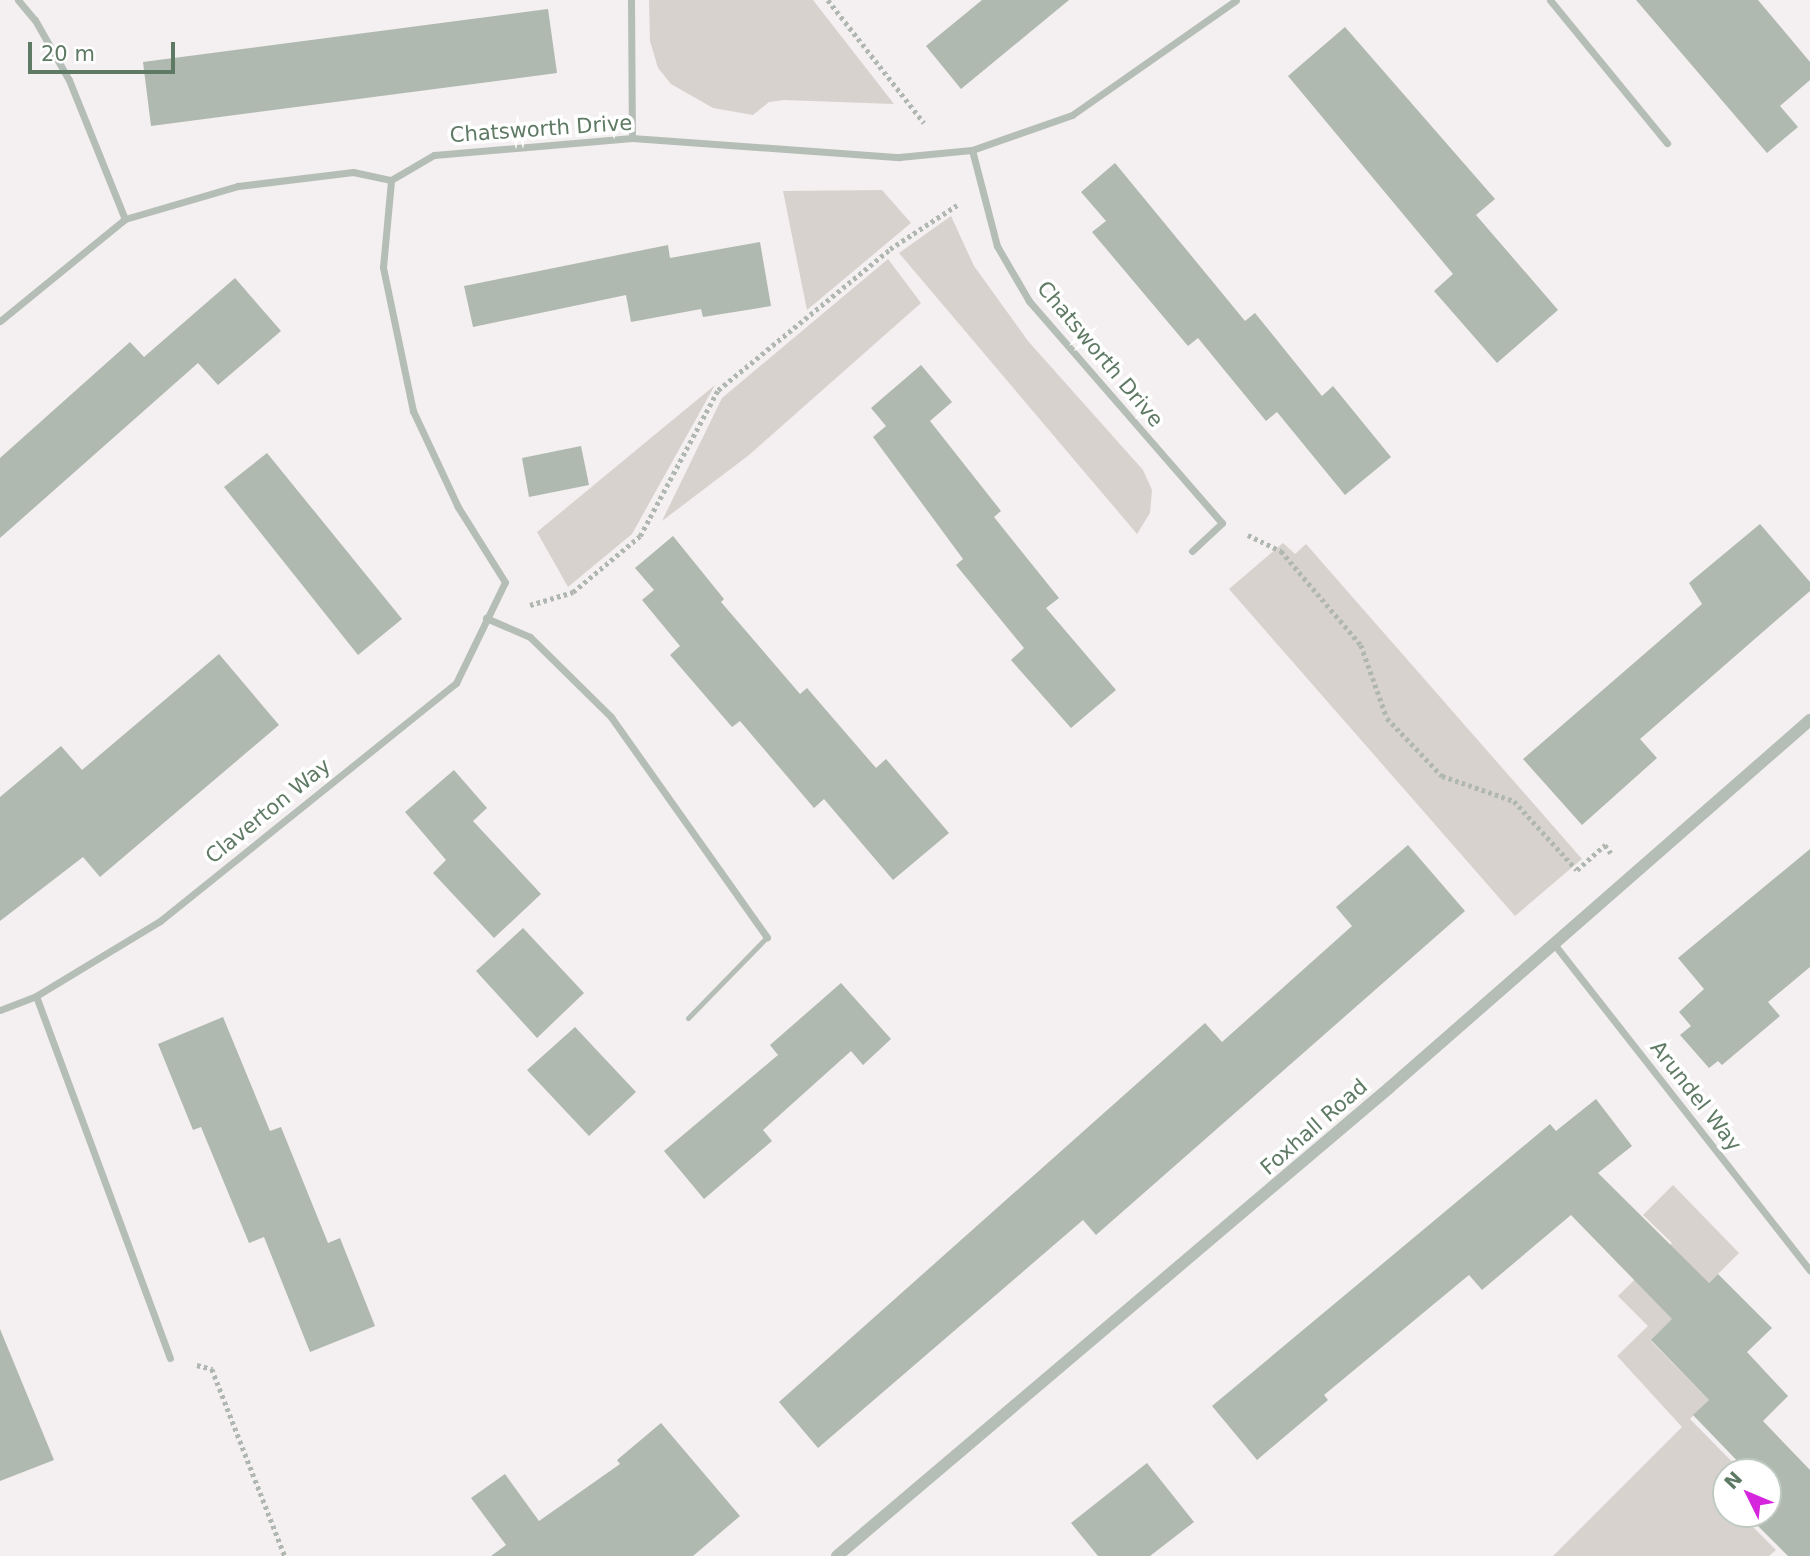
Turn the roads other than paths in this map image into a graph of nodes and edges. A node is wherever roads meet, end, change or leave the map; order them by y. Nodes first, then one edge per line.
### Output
1 (18, 0) edge
2 (631, 0) edge
3 (1236, 0) edge
4 (1550, 0) edge
5 (632, 138) junction
6 (1667, 143) dead end
7 (972, 149) junction
8 (391, 180) junction
9 (125, 219) junction
10 (0, 321) edge
11 (1192, 551) dead end
12 (486, 618) junction
13 (1810, 720) edge
14 (767, 937) joint
15 (1554, 944) junction
16 (36, 996) junction
17 (0, 1010) edge
18 (688, 1018) dead end
19 (1810, 1270) edge
20 (170, 1358) road end
21 (837, 1556) edge

1 - 9 street
2 - 5 street
3 - 7 street, Chatsworth Drive
4 - 6 street
5 - 7 street, Chatsworth Drive
5 - 8 street, Chatsworth Drive
7 - 11 street, Chatsworth Drive
8 - 9 street
8 - 12 street, Claverton Way
9 - 10 street
12 - 14 street
12 - 16 street, Claverton Way
13 - 15 street, Foxhall Road
14 - 18 lane
15 - 19 street, Arundel Way
15 - 21 street, Foxhall Road
16 - 17 street, Claverton Way
16 - 20 street

